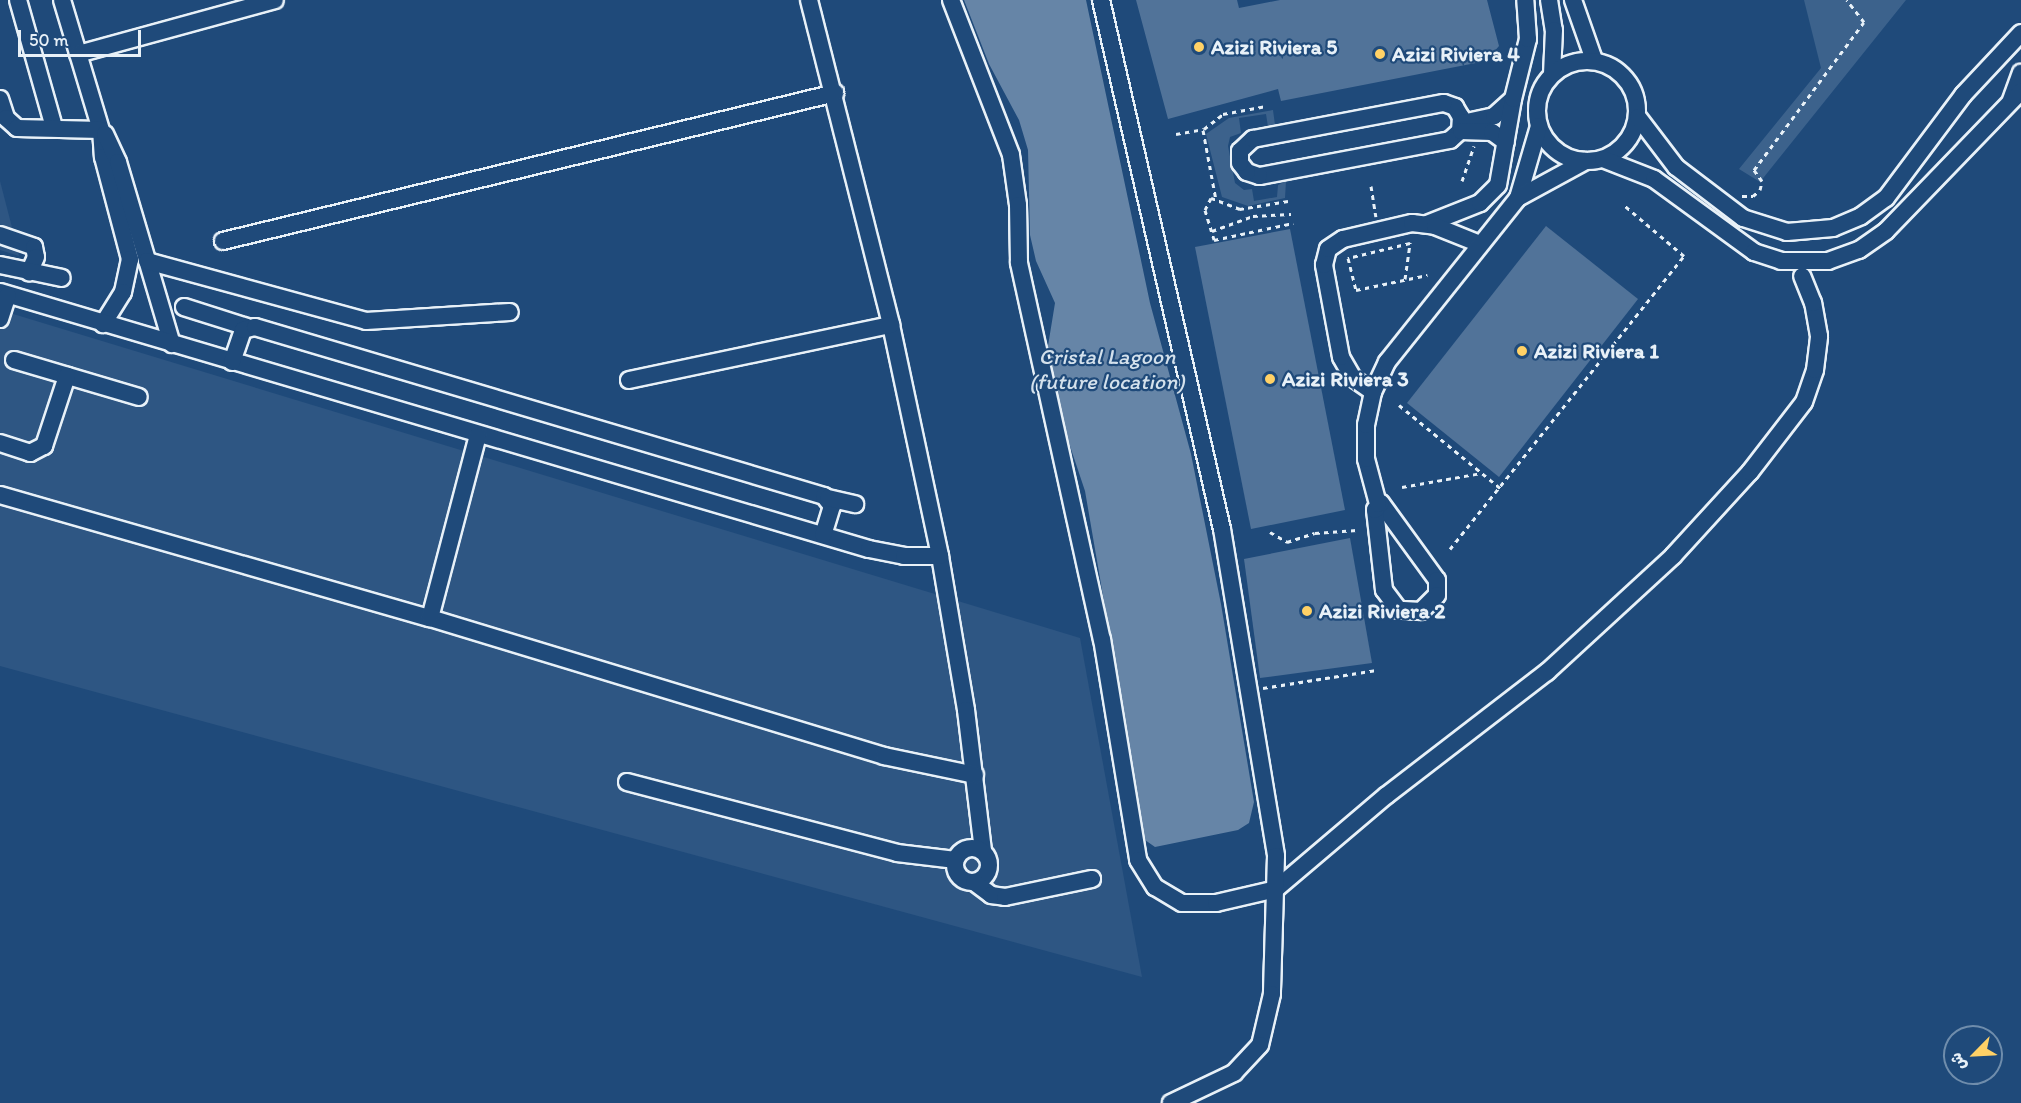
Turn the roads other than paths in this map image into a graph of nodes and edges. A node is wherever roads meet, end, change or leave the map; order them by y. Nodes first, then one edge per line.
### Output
1 (18, 0) edge
2 (62, 0) edge
3 (275, 0) edge
4 (809, 0) edge
5 (951, 0) edge
6 (1101, 0) edge
7 (1525, 0) edge
8 (1549, 0) edge
9 (1573, 0) edge
10 (2021, 33) edge
11 (78, 54) junction
12 (1594, 60) junction
13 (2021, 73) edge
14 (1552, 74) junction
15 (835, 93) junction
16 (2016, 96) edge
17 (0, 99) edge
18 (1513, 99) junction
19 (1638, 117) junction
20 (1539, 126) junction
21 (54, 127) junction
22 (1461, 127) junction
23 (101, 130) junction
24 (1506, 142) junction
25 (1603, 159) junction
26 (1586, 161) junction
27 (1518, 198) junction
28 (1427, 224) junction
29 (0, 234) edge
30 (223, 241) dead end
31 (1480, 244) junction
32 (147, 261) junction
33 (0, 265) edge
34 (29, 273) junction
35 (1802, 276) dead end
36 (62, 278) dead end
37 (4, 293) edge
38 (184, 308) dead end
39 (510, 312) dead end
40 (0, 320) edge
41 (103, 324) junction
42 (891, 325) junction
43 (246, 327) junction
44 (172, 344) junction
45 (14, 360) dead end
46 (232, 362) junction
47 (67, 376) junction
48 (629, 380) dead end
49 (1373, 392) junction
50 (139, 397) dead end
51 (478, 435) junction
52 (0, 443) edge
53 (0, 495) edge
54 (828, 498) junction
55 (855, 504) dead end
56 (1378, 504) junction
57 (823, 535) junction
58 (940, 556) junction
59 (430, 618) junction
60 (975, 775) junction
61 (627, 783) dead end
62 (983, 851) junction
63 (956, 860) junction
64 (1092, 879) dead end
65 (974, 882) junction
66 (1276, 889) junction
67 (1172, 1103) edge

1 - 21 street
2 - 11 street
3 - 11 street
4 - 15 street
5 - 66 street
6 - 66 street
7 - 18 street
8 - 14 street
9 - 12 street
10 - 19 street
11 - 23 street
12 - 14 street
12 - 19 street
13 - 16 street
14 - 20 street
15 - 30 street
15 - 42 street
16 - 25 street
17 - 21 street
18 - 22 street
18 - 24 street
19 - 25 street
20 - 26 street
20 - 27 street
21 - 23 street
22 - 22 street
22 - 24 street
23 - 32 street
23 - 41 street
24 - 28 street
25 - 26 street
26 - 27 street
27 - 31 street
28 - 31 street
28 - 49 street
29 - 34 street
31 - 49 street
32 - 39 street
32 - 44 street
33 - 34 street
34 - 36 street
35 - 66 street
37 - 40 street
37 - 41 street
38 - 43 street
41 - 44 street
42 - 48 street
42 - 58 street
43 - 46 street
43 - 54 street
44 - 46 street
45 - 47 street
46 - 51 street
47 - 50 street
47 - 52 street
49 - 56 street
51 - 57 street
51 - 59 street
53 - 59 street
54 - 55 street
54 - 57 street
56 - 56 street
57 - 58 street
58 - 60 street
59 - 60 street
60 - 62 street
61 - 63 street
62 - 63 street
62 - 65 street
63 - 65 street
64 - 65 street
66 - 67 street

